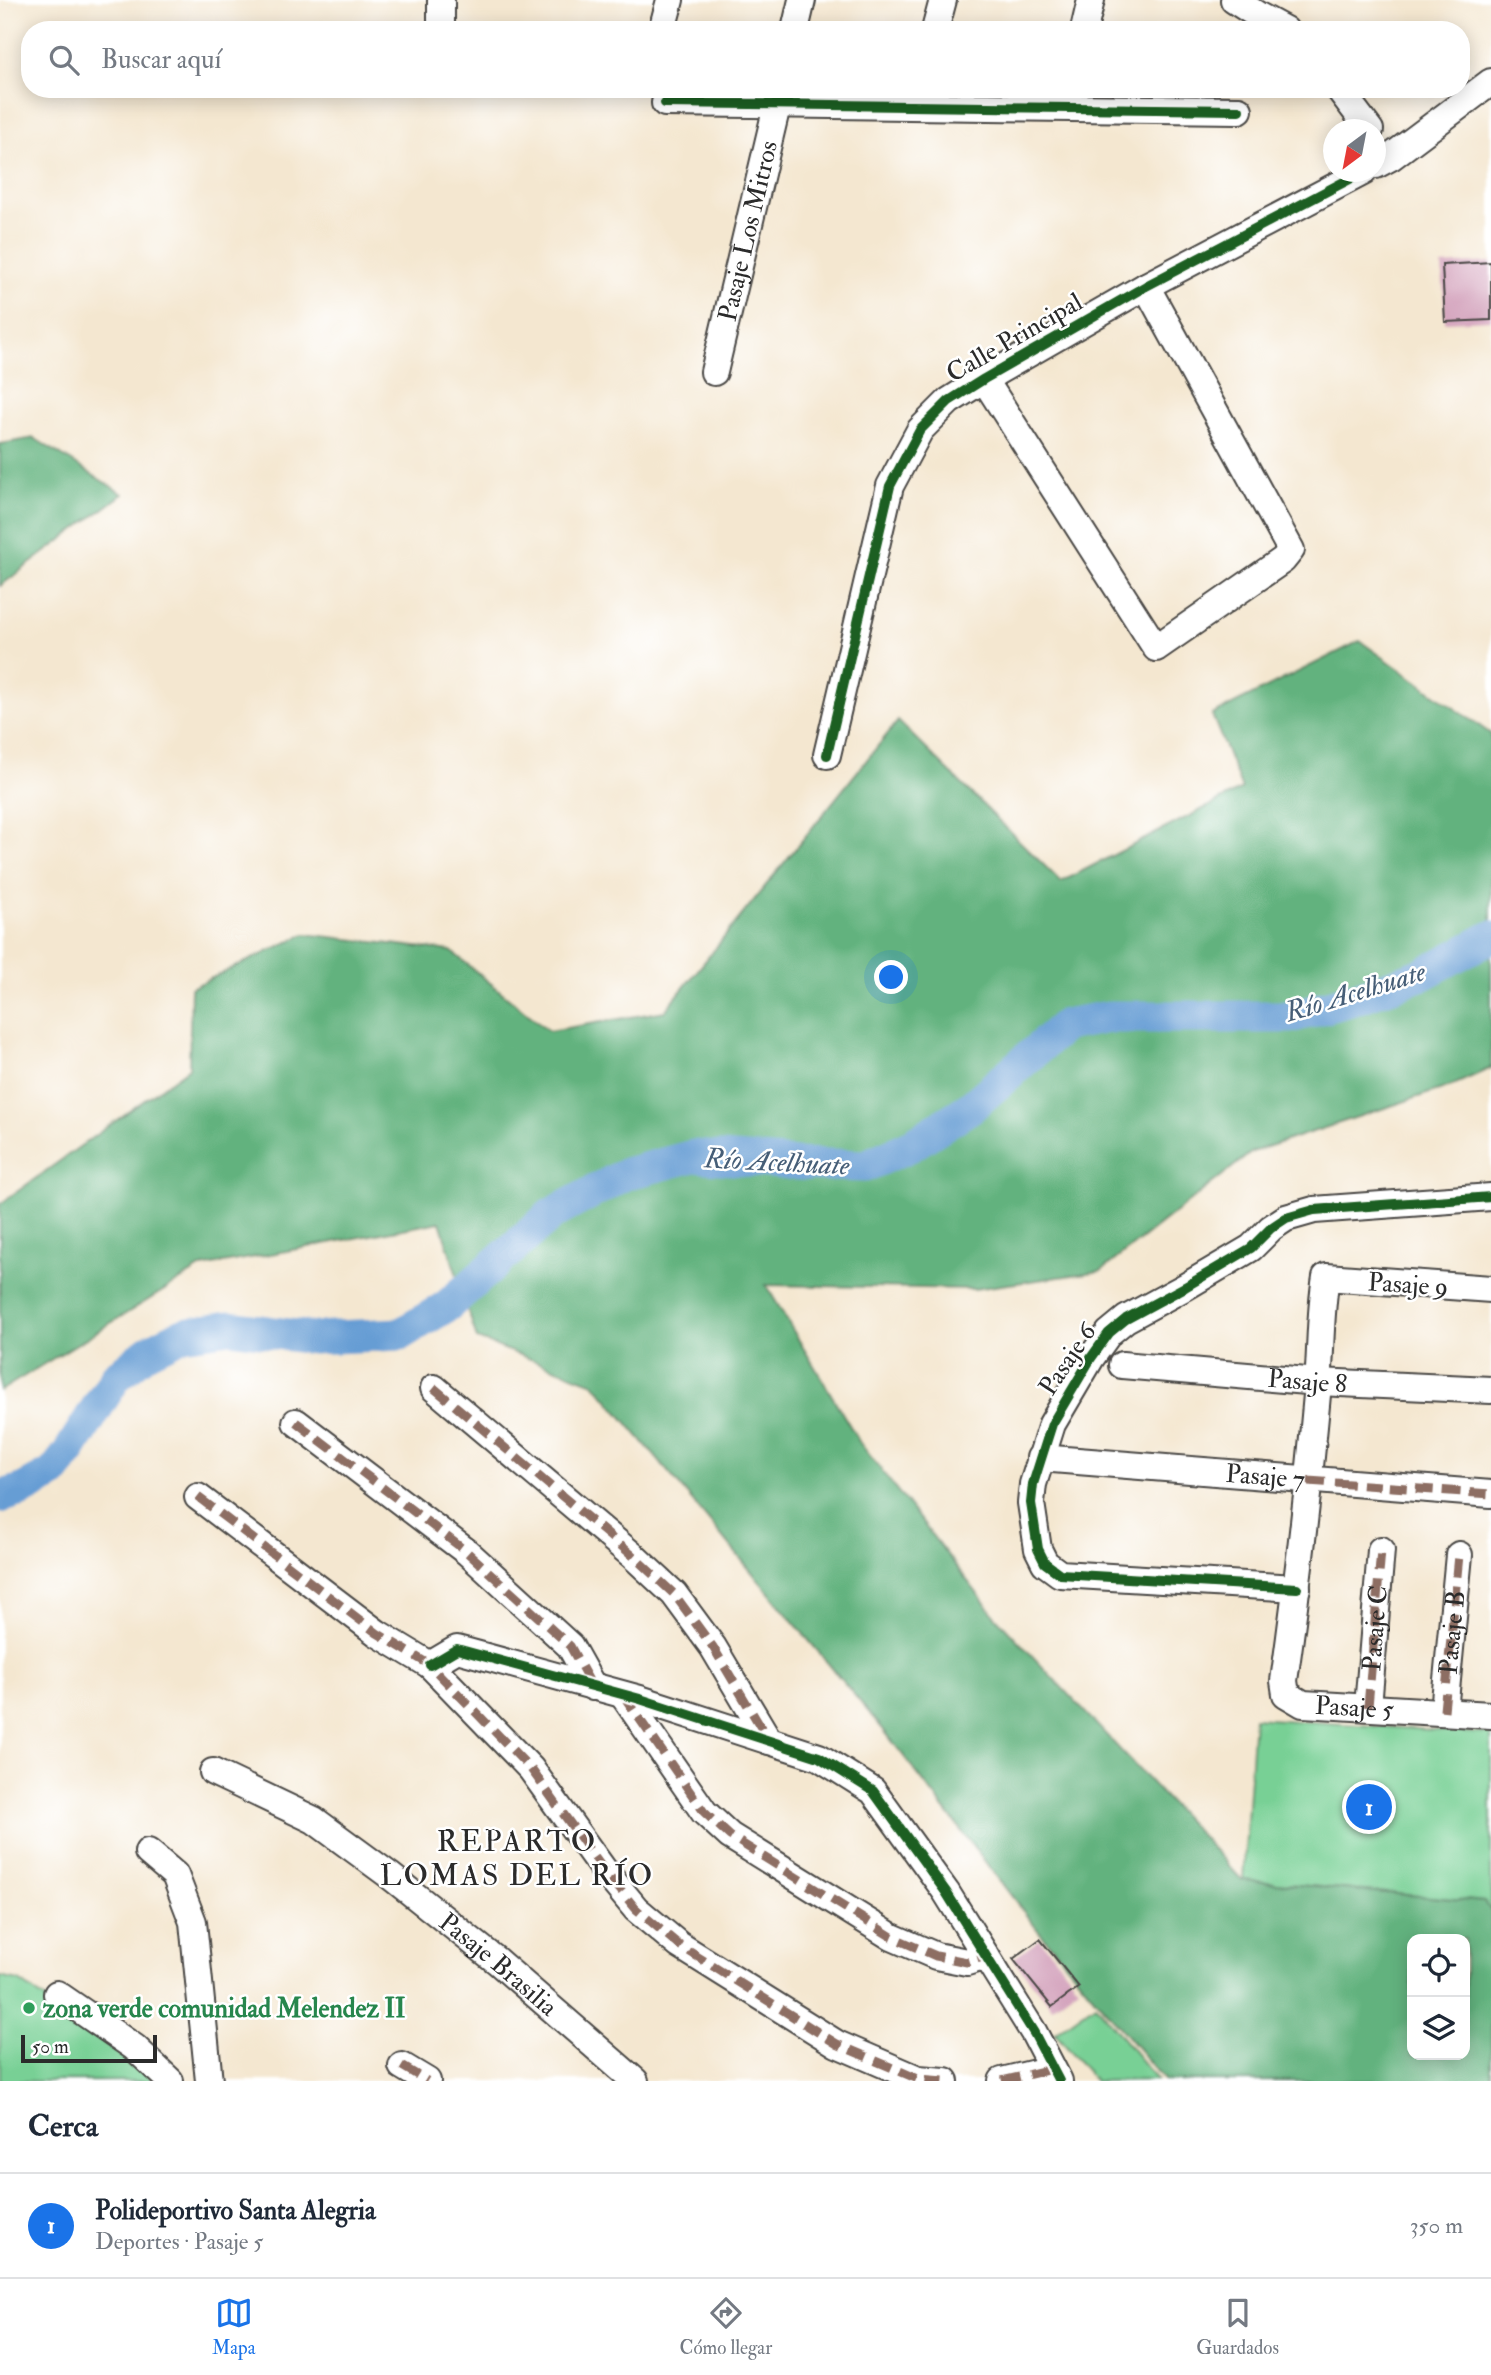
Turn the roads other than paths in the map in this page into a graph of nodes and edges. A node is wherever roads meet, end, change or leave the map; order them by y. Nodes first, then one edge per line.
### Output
1 (670, 0) edge
2 (802, 0) edge
3 (943, 0) edge
4 (1091, 0) edge
5 (1234, 0) edge
6 (664, 21) edge
7 (797, 21) edge
8 (937, 21) edge
9 (1086, 21) edge
10 (1268, 21) edge
11 (1491, 82) edge
12 (1470, 96) edge
13 (760, 98) edge
14 (779, 98) edge
15 (1066, 98) edge
16 (1346, 98) edge
17 (1466, 98) edge
18 (665, 103) dead end
19 (1239, 110) dead end
20 (1362, 119) edge
21 (1386, 150) edge
22 (1344, 182) edge
23 (1146, 286) junction
24 (714, 372) dead end
25 (984, 379) junction
26 (827, 755) dead end
27 (1491, 1197) edge
28 (1491, 1289) edge
29 (1122, 1365) dead end
30 (1318, 1382) junction
31 (433, 1388) dead end
32 (1491, 1390) edge
33 (296, 1422) dead end
34 (1040, 1458) junction
35 (1308, 1480) junction
36 (1491, 1494) edge
37 (198, 1497) dead end
38 (1381, 1550) dead end
39 (1459, 1555) dead end
40 (1297, 1588) junction
41 (430, 1665) junction
42 (593, 1687) junction
43 (623, 1695) junction
44 (1368, 1707) junction
45 (1444, 1711) junction
46 (1491, 1715) edge
47 (769, 1741) junction
48 (213, 1772) dead end
49 (148, 1852) dead end
50 (986, 1956) junction
51 (57, 1994) dead end
52 (402, 2066) dead end
53 (1056, 2075) edge
54 (170, 2081) edge
55 (209, 2081) edge
56 (428, 2081) edge
57 (635, 2081) edge
58 (945, 2081) edge
59 (1002, 2081) edge

1 - 6 street
2 - 7 street
3 - 8 street
4 - 9 street
5 - 10 street
11 - 12 street
13 - 18 street
14 - 24 street, Pasaje Los Mitros
15 - 19 street
16 - 20 street
17 - 21 street
22 - 23 street, Calle Principal
23 - 25 street, Calle Principal
23 - 25 street
25 - 26 street, Calle Principal
27 - 34 street, Pasaje 6
28 - 30 street, Pasaje 9
29 - 30 street, Pasaje 8
30 - 32 street, Pasaje 8
30 - 35 street
31 - 47 street
33 - 42 street
34 - 35 street, Pasaje 7
34 - 40 street, Pasaje 6
35 - 36 street, Pasaje 7
35 - 40 street
37 - 41 street
38 - 44 street, Pasaje C
39 - 45 street, Pasaje B
40 - 44 street, Pasaje 5
41 - 42 street
41 - 58 street
42 - 43 street
43 - 47 street
43 - 50 street
44 - 45 street, Pasaje 5
45 - 46 street, Pasaje 5
47 - 50 street
48 - 57 street, Pasaje Brasilia
49 - 55 street
50 - 53 street
51 - 54 street
52 - 56 street
53 - 59 street

